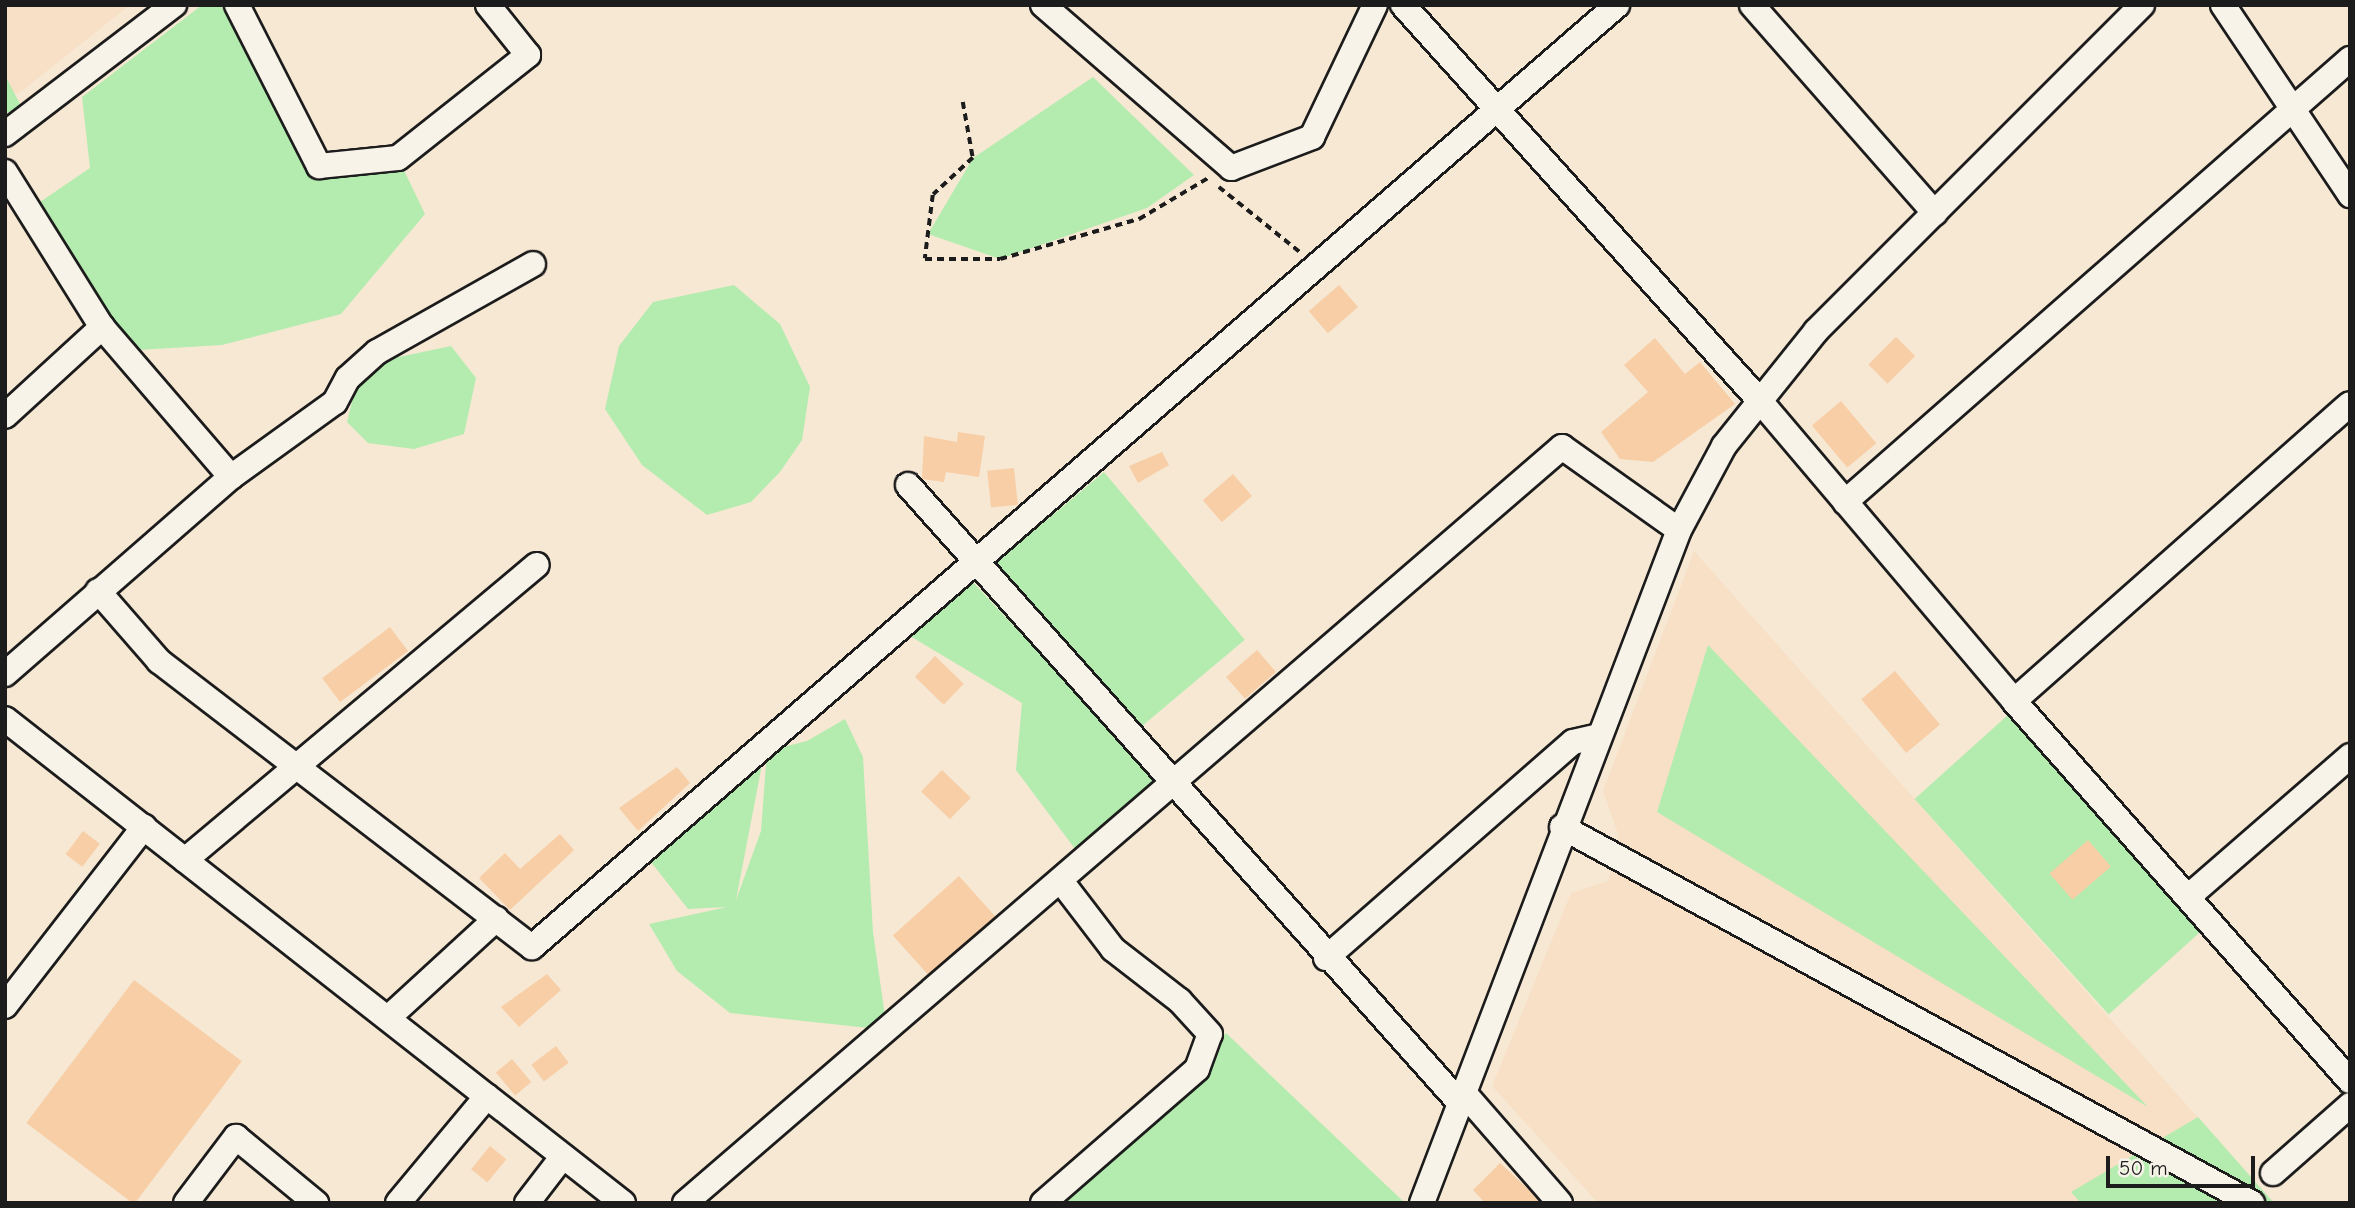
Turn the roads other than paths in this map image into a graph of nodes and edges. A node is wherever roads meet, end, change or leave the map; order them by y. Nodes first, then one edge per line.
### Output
1 (174, 5) edge
2 (237, 5) edge
3 (488, 5) edge
4 (1043, 5) edge
5 (1375, 5) edge
6 (1403, 5) edge
7 (1617, 5) edge
8 (1752, 5) edge
9 (2142, 5) edge
10 (2223, 5) edge
11 (2350, 59) edge
12 (2292, 109) junction
13 (1494, 110) junction
14 (5, 134) edge
15 (5, 172) edge
16 (2350, 195) edge
17 (1935, 213) junction
18 (533, 264) dead end
19 (102, 327) junction
20 (1760, 401) junction
21 (2350, 404) edge
22 (5, 416) edge
23 (231, 477) junction
24 (908, 485) dead end
25 (1845, 502) junction
26 (1679, 530) junction
27 (973, 563) junction
28 (537, 565) dead end
29 (98, 591) junction
30 (5, 674) edge
31 (2014, 701) junction
32 (5, 719) edge
33 (1598, 736) junction
34 (2350, 756) edge
35 (294, 766) junction
36 (1172, 786) junction
37 (144, 827) junction
38 (1562, 827) junction
39 (185, 860) junction
40 (1060, 881) junction
41 (2188, 897) junction
42 (496, 919) junction
43 (1326, 958) junction
44 (5, 1006) edge
45 (388, 1018) junction
46 (2350, 1081) edge
47 (487, 1096) junction
48 (1462, 1098) junction
49 (2350, 1105) edge
50 (563, 1156) junction
51 (2273, 1173) dead end
52 (186, 1203) edge
53 (316, 1203) edge
54 (398, 1203) edge
55 (527, 1203) edge
56 (623, 1203) edge
57 (685, 1203) edge
58 (1043, 1203) edge
59 (1422, 1203) edge
60 (1560, 1203) edge
61 (2252, 1203) edge

1 - 14 street
2 - 3 street
4 - 5 street
6 - 13 street
7 - 13 street
8 - 17 street
9 - 17 street
10 - 12 street
11 - 12 street
12 - 16 street
12 - 25 street
13 - 20 street
13 - 27 street
15 - 19 street
17 - 20 street
18 - 23 street
19 - 22 street
19 - 23 street
20 - 25 street
20 - 26 street
21 - 31 street
23 - 29 street
24 - 27 street
25 - 31 street
26 - 33 street
26 - 36 street
27 - 36 street
27 - 42 street
28 - 35 street
29 - 30 street
29 - 35 street
31 - 41 street
32 - 37 street
33 - 38 street
33 - 43 street
34 - 41 street
35 - 39 street
35 - 42 street
36 - 40 street
36 - 43 street
37 - 39 street
37 - 44 street
38 - 48 street
38 - 61 street
39 - 45 street
40 - 57 street
40 - 58 street
41 - 46 street
42 - 45 street
43 - 48 street
45 - 47 street
47 - 50 street
47 - 54 street
48 - 59 street
48 - 60 street
49 - 51 street
50 - 55 street
50 - 56 street
52 - 53 street

